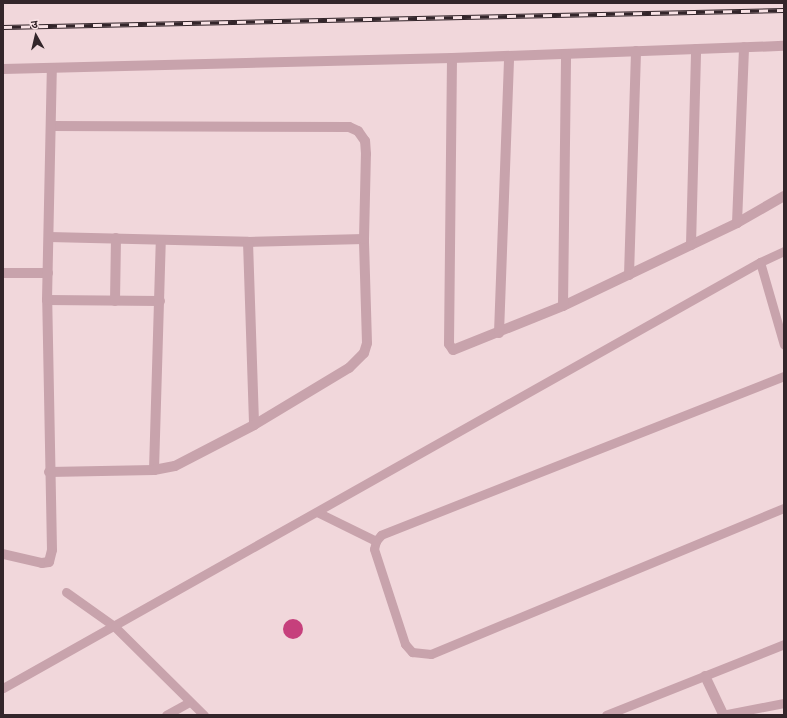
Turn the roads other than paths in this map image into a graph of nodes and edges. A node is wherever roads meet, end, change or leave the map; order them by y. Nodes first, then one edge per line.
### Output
1 (784, 46) edge
2 (744, 47) junction
3 (696, 49) junction
4 (636, 51) junction
5 (566, 54) junction
6 (509, 56) junction
7 (452, 58) junction
8 (3, 68) edge
9 (52, 68) junction
10 (51, 126) junction
11 (784, 196) edge
12 (737, 223) junction
13 (49, 237) junction
14 (116, 238) junction
15 (364, 239) junction
16 (161, 240) junction
17 (248, 242) junction
18 (691, 245) junction
19 (784, 251) edge
20 (760, 262) junction
21 (3, 273) edge
22 (48, 273) junction
23 (629, 275) junction
24 (47, 300) junction
25 (115, 301) junction
26 (160, 302) junction
27 (563, 306) junction
28 (499, 333) junction
29 (784, 345) edge
30 (784, 376) edge
31 (254, 425) junction
32 (154, 470) junction
33 (49, 472) junction
34 (784, 508) edge
35 (317, 512) junction
36 (376, 541) junction
37 (3, 554) edge
38 (66, 592) dead end
39 (114, 626) junction
40 (784, 644) edge
41 (705, 676) junction
42 (3, 688) edge
43 (189, 702) junction
44 (784, 703) edge
45 (723, 714) edge
46 (166, 715) edge
47 (204, 715) edge
48 (606, 715) edge

1 - 2 street
2 - 3 street
2 - 12 street
3 - 4 street
3 - 18 street
4 - 5 street
4 - 23 street
5 - 6 street
5 - 27 street
6 - 7 street
6 - 28 street
7 - 9 street
7 - 28 street
8 - 9 street
9 - 10 street
10 - 13 street
10 - 15 street
11 - 12 street
12 - 18 street
13 - 14 street
13 - 22 street
14 - 16 street
14 - 25 street
15 - 17 street
15 - 31 street
16 - 17 street
16 - 26 street
17 - 31 street
18 - 23 street
19 - 20 lane
20 - 29 lane
20 - 35 lane
21 - 22 street
22 - 24 street
23 - 27 street
24 - 25 street
24 - 33 street
25 - 26 street
26 - 32 street
27 - 28 street
30 - 36 lane
31 - 32 street
32 - 33 street
33 - 37 street
34 - 36 lane
35 - 36 lane
35 - 39 lane
38 - 39 lane
39 - 42 lane
39 - 43 lane
40 - 41 lane
41 - 45 street
41 - 48 lane
43 - 46 lane
43 - 47 lane
44 - 45 lane

